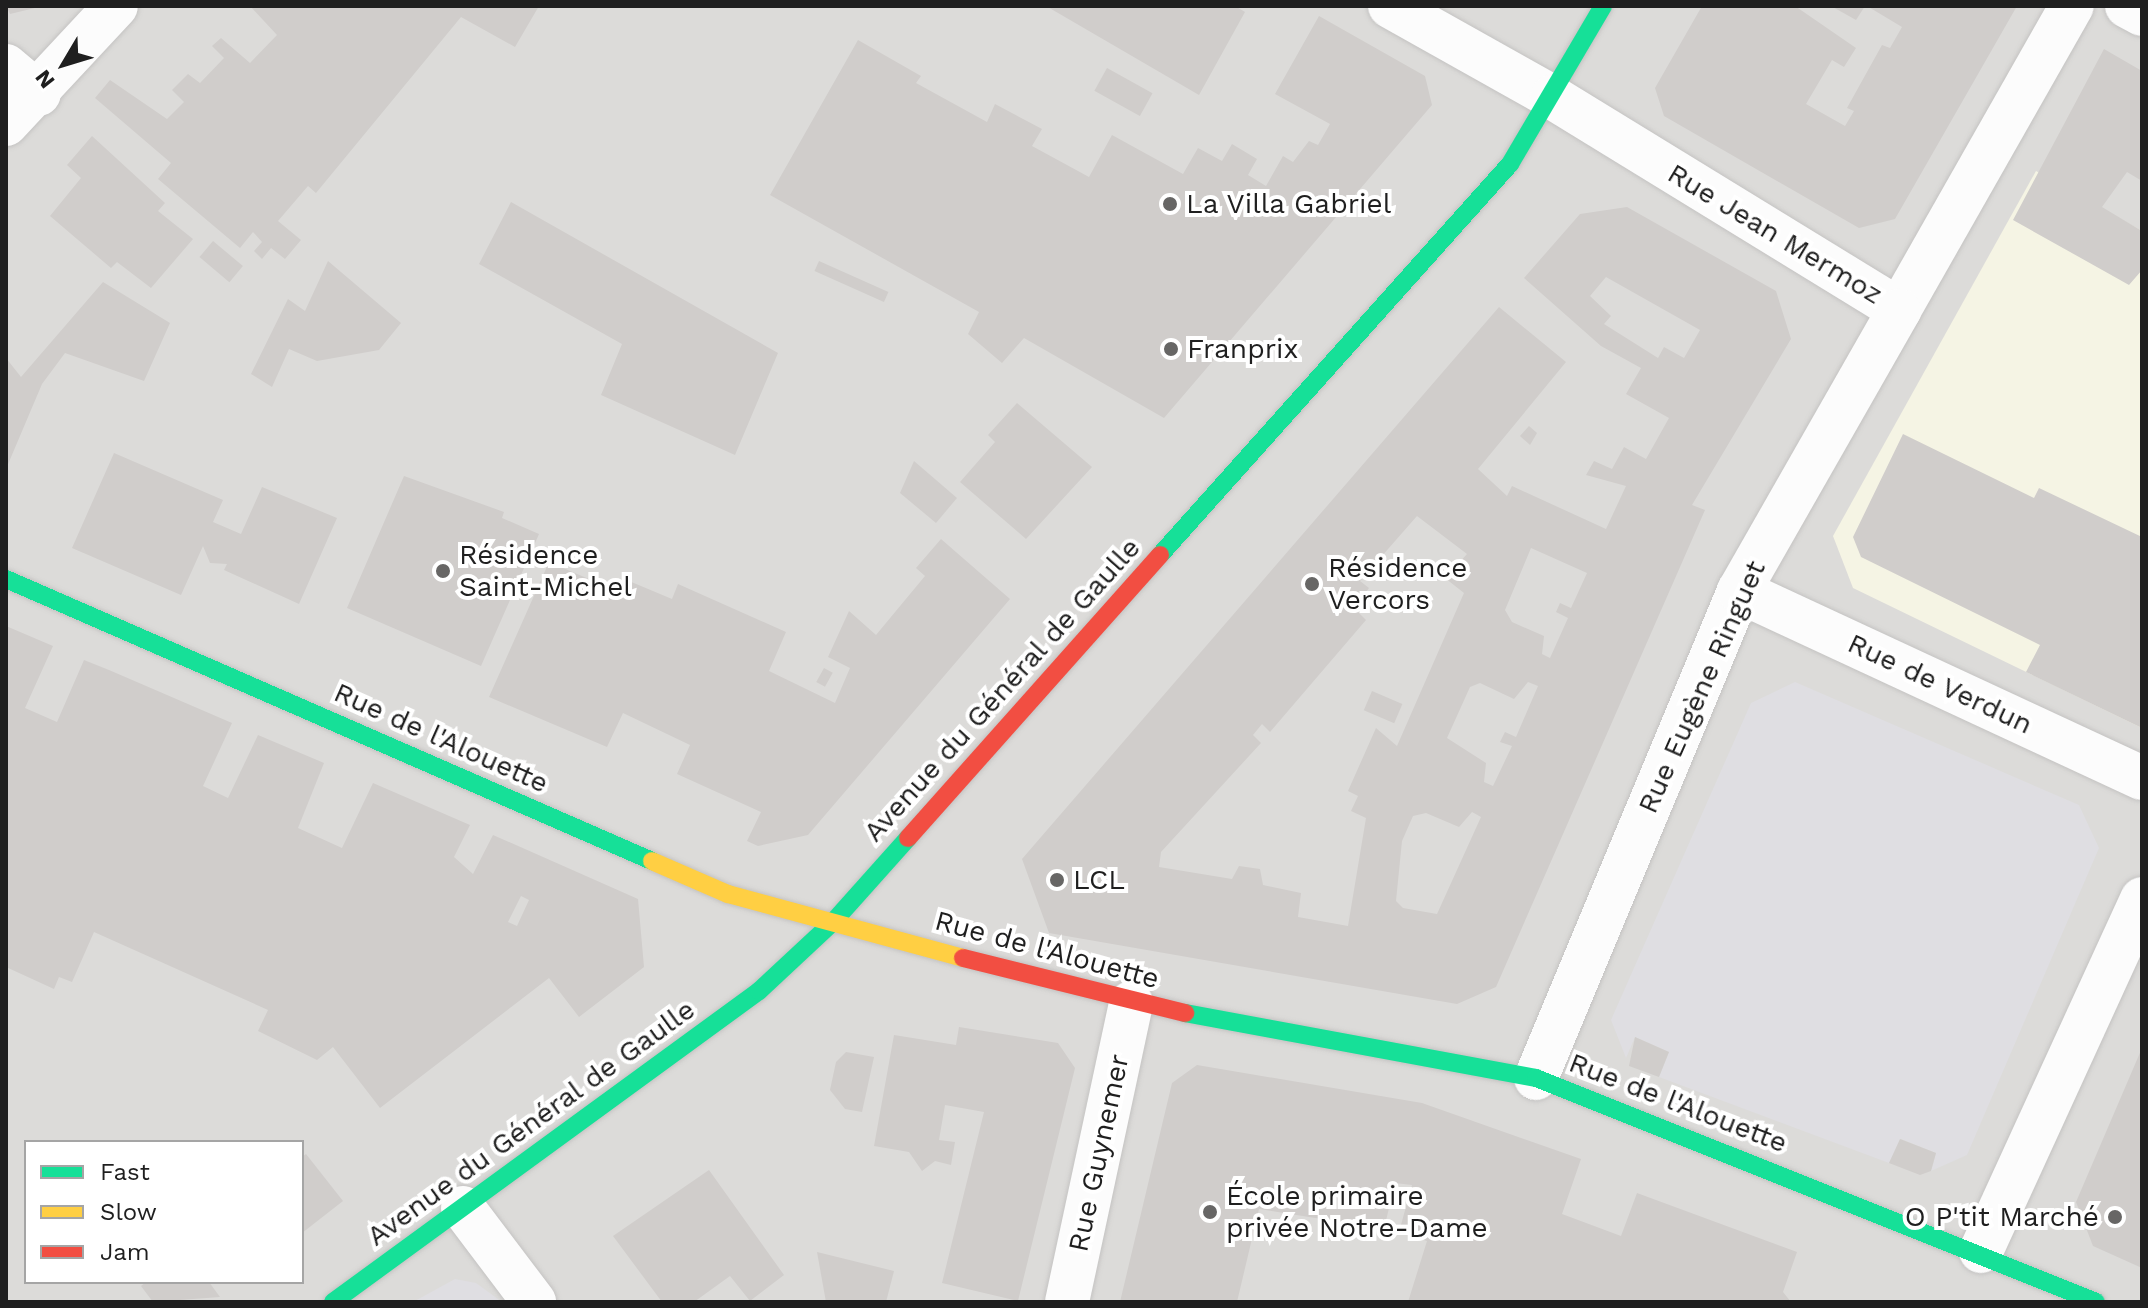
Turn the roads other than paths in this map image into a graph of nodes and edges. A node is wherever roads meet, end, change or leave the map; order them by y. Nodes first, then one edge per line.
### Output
1 (116, 6) edge
2 (1390, 6) edge
3 (1603, 6) edge
4 (2072, 6) edge
5 (2127, 6) edge
6 (2142, 14) edge
7 (6, 66) edge
8 (39, 94) junction
9 (1552, 97) junction
10 (6, 124) edge
11 (1899, 310) junction
12 (6, 579) edge
13 (1739, 591) junction
14 (2142, 778) edge
15 (2142, 899) edge
16 (833, 922) junction
17 (1131, 1003) junction
18 (1536, 1078) junction
19 (463, 1208) junction
20 (1981, 1251) junction
21 (333, 1302) edge
22 (534, 1302) edge
23 (1067, 1302) edge
24 (2096, 1302) edge

1 - 8 street
2 - 9 street, Rue Jean Mermoz
3 - 9 street, Avenue du Général de Gaulle
4 - 11 street, Rue Jean Mermoz
5 - 6 street
7 - 8 street
8 - 10 street
9 - 11 street, Rue Jean Mermoz
9 - 16 street, Avenue du Général de Gaulle
11 - 13 street, Rue Eugène Ringuet
12 - 16 street, Rue de l'Alouette
13 - 14 street, Rue de Verdun
13 - 18 street, Rue Eugène Ringuet
15 - 20 street
16 - 17 street, Rue de l'Alouette
16 - 19 street, Avenue du Général de Gaulle
17 - 18 street, Rue de l'Alouette
17 - 23 street, Rue Guynemer
18 - 20 street, Rue de l'Alouette
19 - 21 street, Avenue du Général de Gaulle
19 - 22 street
20 - 24 street, Rue de l'Alouette

